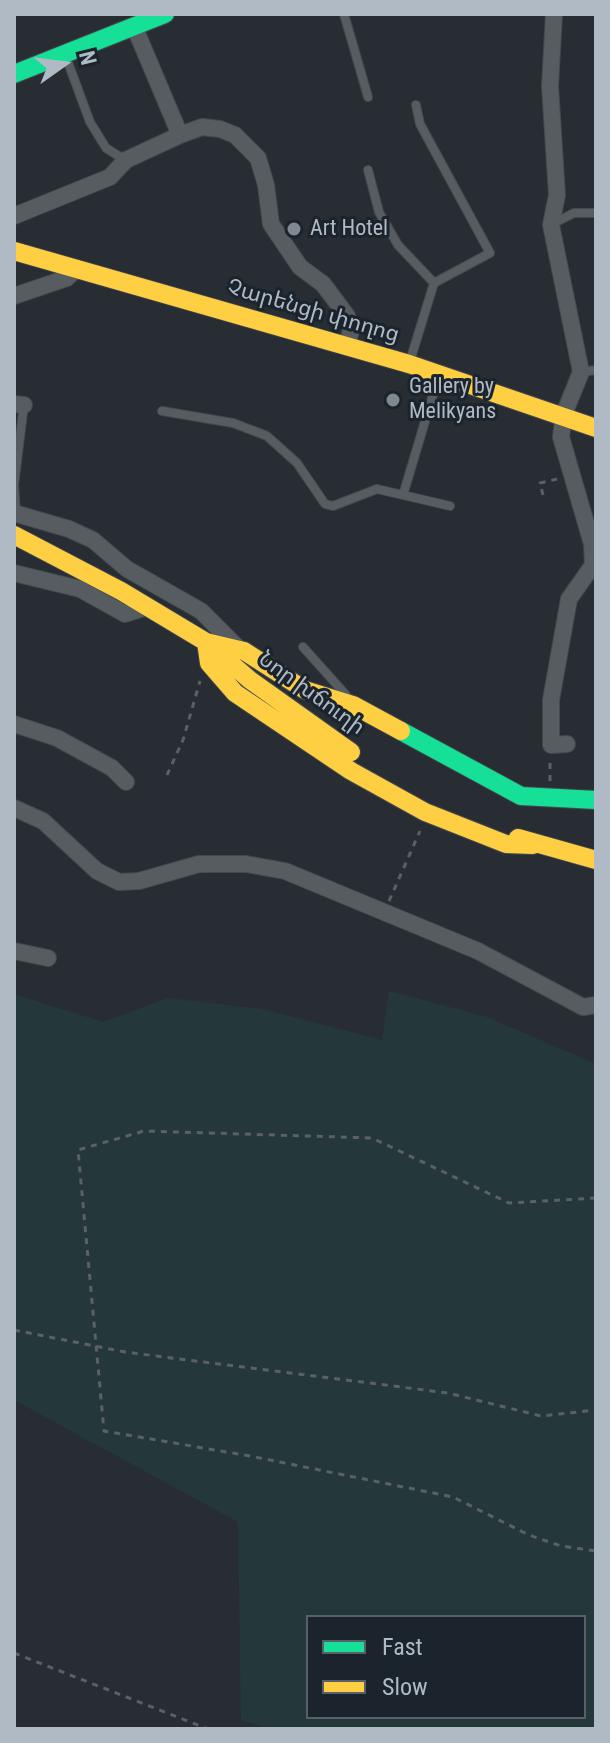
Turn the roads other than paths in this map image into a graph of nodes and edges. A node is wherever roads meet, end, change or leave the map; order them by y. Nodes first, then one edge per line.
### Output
1 (344, 14) edge
2 (554, 14) edge
3 (158, 15) edge
4 (134, 26) junction
5 (65, 54) junction
6 (14, 74) edge
7 (368, 97) dead end
8 (416, 105) dead end
9 (180, 135) junction
10 (126, 160) junction
11 (368, 170) dead end
12 (596, 213) edge
13 (14, 216) edge
14 (551, 225) junction
15 (14, 251) edge
16 (76, 269) junction
17 (434, 283) junction
18 (14, 296) edge
19 (347, 347) junction
20 (409, 364) junction
21 (589, 371) edge
22 (440, 374) junction
23 (19, 405) edge
24 (162, 411) dead end
25 (564, 414) junction
26 (596, 428) edge
27 (403, 495) junction
28 (450, 506) dead end
29 (15, 513) edge
30 (14, 535) edge
31 (14, 573) edge
32 (141, 609) junction
33 (206, 642) junction
34 (303, 647) dead end
35 (238, 648) junction
36 (209, 663) junction
37 (353, 705) junction
38 (14, 724) edge
39 (559, 744) road end
40 (126, 782) dead end
41 (596, 800) edge
42 (14, 808) edge
43 (533, 845) junction
44 (596, 860) edge
45 (14, 951) edge
46 (48, 958) dead end
47 (596, 1005) edge

1 - 7 lane
2 - 14 street
3 - 4 main road
4 - 5 main road
4 - 9 street
5 - 6 main road
5 - 10 lane
8 - 17 lane
9 - 10 street
9 - 19 street
10 - 13 street
11 - 17 lane
12 - 14 lane
14 - 21 street
15 - 16 main road, Չարենցի փողոց
16 - 18 street
16 - 19 main road, Չարենցի փողոց
17 - 20 lane
19 - 20 main road, Չարենցի փողոց
20 - 22 main road, Չարենցի փողոց
21 - 25 street
22 - 25 main road, Չարենցի փողոց
22 - 27 lane
23 - 29 lane
24 - 27 lane
25 - 26 main road, Չարենցի փողոց
25 - 39 street
27 - 28 lane
29 - 35 street
30 - 32 main road, Նոր խճուղի
31 - 32 street
32 - 33 main road, Նոր խճուղի
32 - 36 street
33 - 35 main road
33 - 36 main road
33 - 43 main road, Նոր խճուղի
34 - 37 lane
35 - 37 main road
36 - 43 main road
37 - 41 main road
38 - 40 street
42 - 47 street
43 - 44 main road, Նոր խճուղի
45 - 46 street

